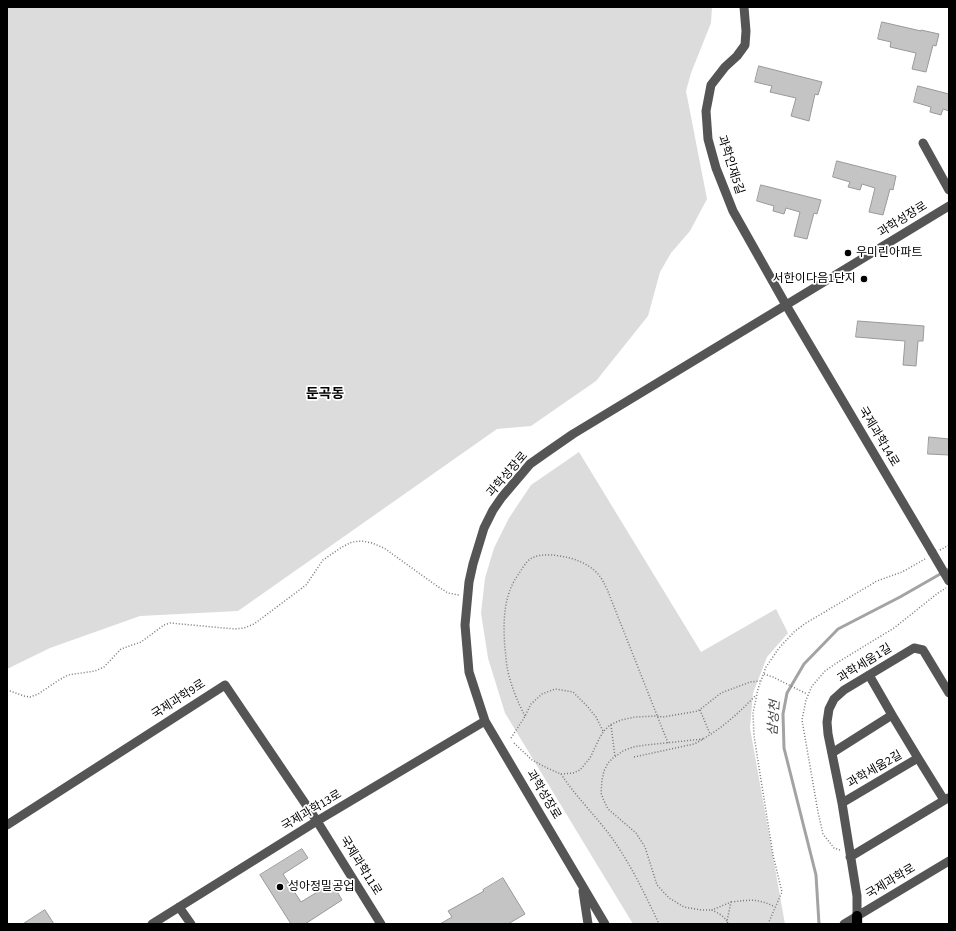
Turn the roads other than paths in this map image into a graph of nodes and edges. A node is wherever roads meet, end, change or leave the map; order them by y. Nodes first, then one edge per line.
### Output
1 (744, 7) edge
2 (923, 143) dead end
3 (949, 190) edge
4 (949, 206) edge
5 (786, 305) junction
6 (949, 581) edge
7 (869, 674) junction
8 (949, 691) edge
9 (892, 715) junction
10 (485, 721) junction
11 (832, 753) junction
12 (918, 758) junction
13 (947, 799) edge
14 (842, 803) junction
15 (317, 821) junction
16 (7, 825) edge
17 (850, 855) junction
18 (949, 861) edge
19 (583, 886) junction
20 (179, 907) junction
21 (857, 920) edge
22 (152, 924) edge
23 (191, 924) edge
24 (381, 924) edge
25 (588, 924) edge
26 (605, 924) edge
27 (844, 924) edge

1 - 5 street, 과학인재5길
2 - 3 street
4 - 5 street, 과학성장로
5 - 6 street, 국제과학14로, bridge
5 - 10 street, 과학성장로
7 - 8 street, 과학세움1길
7 - 9 street
7 - 11 street, 과학세움1길
9 - 11 street
9 - 12 street
10 - 15 street, 국제과학13로
10 - 19 street, 과학성장로
11 - 14 street, 과학세움1길
12 - 13 street, 과학세움2길
12 - 14 street, 과학세움2길
13 - 17 street
14 - 17 street, 과학세움1길
15 - 16 street, 국제과학9로
15 - 20 street, 국제과학13로
15 - 24 street, 국제과학11로
17 - 21 street, 과학세움1길
18 - 21 street, 국제과학로
19 - 25 street
19 - 26 street, 과학성장로
20 - 22 street, 국제과학13로
20 - 23 street
21 - 27 street, 국제과학로

